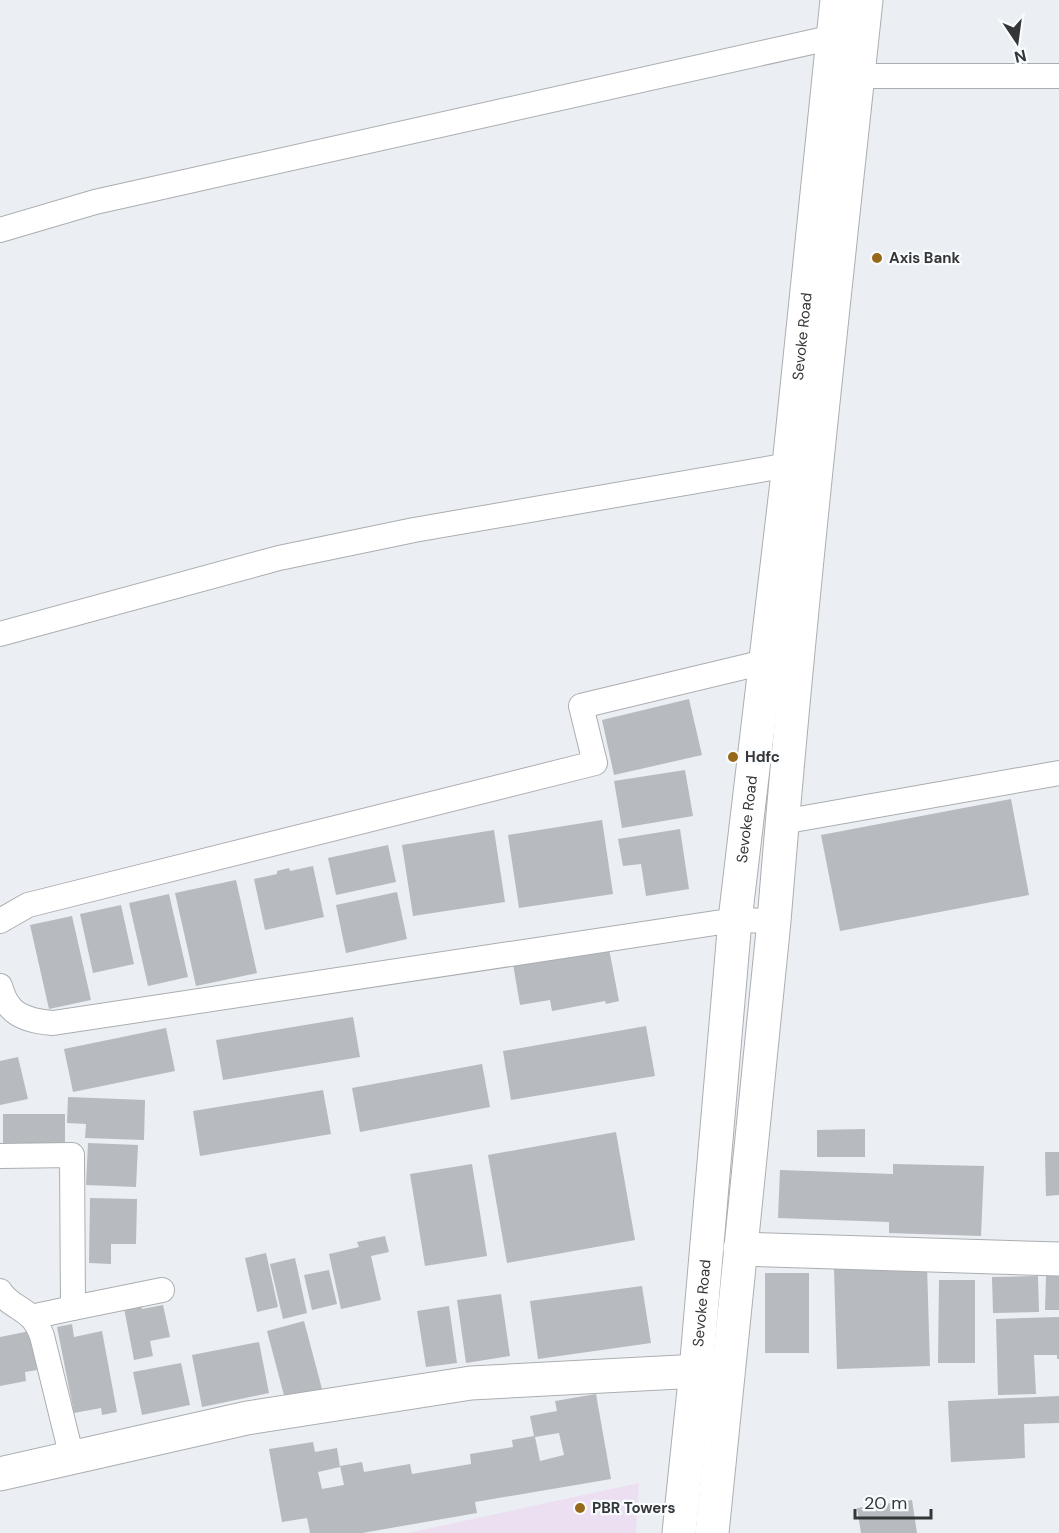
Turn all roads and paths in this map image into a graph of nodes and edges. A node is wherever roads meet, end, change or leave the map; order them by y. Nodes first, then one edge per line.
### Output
1 (837, 0) edge
2 (867, 0) edge
3 (834, 37) junction
4 (858, 76) junction
5 (1059, 76) edge
6 (829, 221) junction
7 (0, 230) edge
8 (789, 465) junction
9 (0, 634) edge
10 (765, 662) junction
11 (1059, 773) edge
12 (782, 822) junction
13 (735, 920) junction
14 (0, 921) edge
15 (774, 921) junction
16 (0, 986) edge
17 (0, 1156) edge
18 (740, 1249) junction
19 (1059, 1259) edge
20 (162, 1290) dead end
21 (0, 1291) edge
22 (73, 1308) junction
23 (32, 1317) junction
24 (728, 1370) junction
25 (696, 1371) junction
26 (72, 1458) junction
27 (0, 1474) edge
28 (679, 1533) edge
29 (712, 1533) edge

1 - 3 main road, Sevoke Road
2 - 4 main road, Sevoke Road
3 - 6 main road, Sevoke Road
3 - 7 street
4 - 5 street
4 - 6 main road, Sevoke Road
6 - 8 main road, Sevoke Road
6 - 12 main road, Sevoke Road
8 - 9 street
8 - 10 main road, Sevoke Road
10 - 13 main road, Sevoke Road
10 - 14 street
11 - 12 street
12 - 15 main road, Sevoke Road
13 - 15 street
13 - 16 street
13 - 25 main road, Sevoke Road
15 - 18 main road, Sevoke Road
17 - 22 street
18 - 19 main road
18 - 24 main road, Sevoke Road
20 - 22 street
21 - 23 street
22 - 23 street
23 - 26 street
24 - 25 main road
24 - 29 main road, Sevoke Road
25 - 26 main road
25 - 28 main road, Sevoke Road
26 - 27 main road

